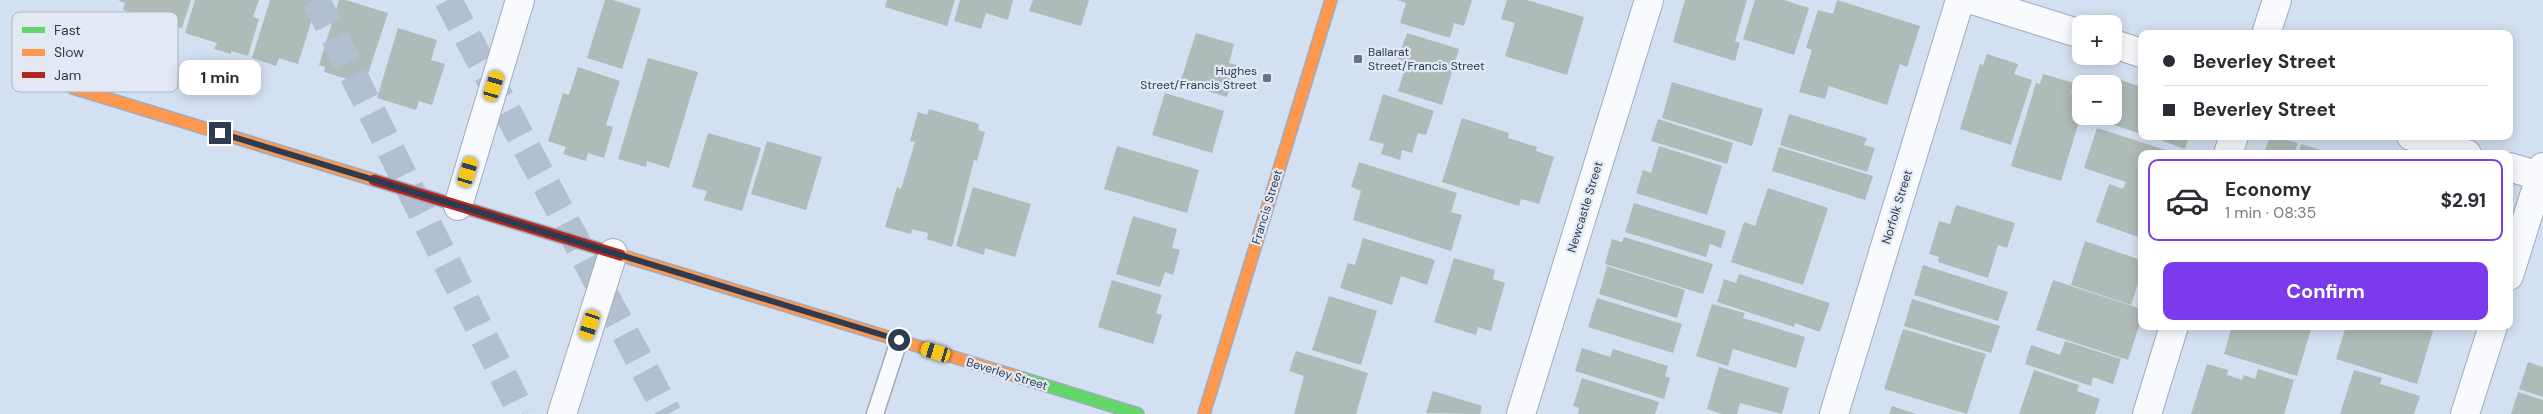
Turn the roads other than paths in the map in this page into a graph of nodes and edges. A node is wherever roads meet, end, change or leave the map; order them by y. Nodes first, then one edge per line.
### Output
1 (520, 0) edge
2 (1331, 0) edge
3 (1650, 0) edge
4 (1960, 0) edge
5 (1972, 0) edge
6 (2277, 0) edge
7 (2267, 30) edge
8 (2072, 31) edge
9 (2122, 47) edge
10 (2138, 52) edge
11 (86, 92) edge
12 (2423, 140) edge
13 (2455, 150) edge
14 (2513, 167) edge
15 (2542, 173) edge
16 (458, 206) junction
17 (613, 253) junction
18 (2513, 264) edge
19 (2173, 330) edge
20 (2492, 330) edge
21 (899, 340) junction
22 (562, 414) edge
23 (875, 414) edge
24 (1138, 414) edge
25 (1204, 414) edge
26 (1521, 414) edge
27 (1834, 414) edge
28 (2147, 414) edge
29 (2465, 414) edge

1 - 16 street
2 - 25 street, Francis Street
3 - 26 street, Newcastle Street
4 - 27 street, Norfolk Street
5 - 8 street
6 - 7 street
9 - 10 street
11 - 16 street, Beverley Street
12 - 13 street
14 - 15 street
15 - 18 street
16 - 17 street, Beverley Street
17 - 21 street, Beverley Street
17 - 22 street
19 - 28 street
20 - 29 street
21 - 23 lane
21 - 24 street, Beverley Street

